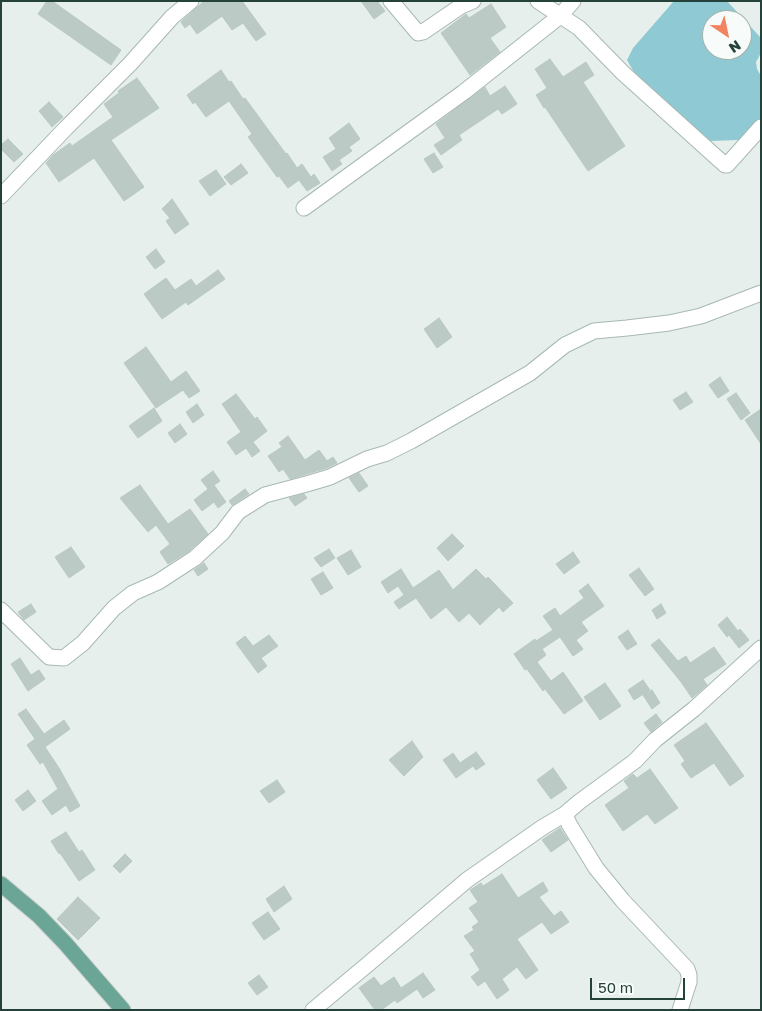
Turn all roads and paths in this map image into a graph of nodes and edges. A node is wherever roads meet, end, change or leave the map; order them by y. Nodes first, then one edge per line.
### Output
1 (191, 1) edge
2 (391, 1) edge
3 (473, 1) edge
4 (538, 1) edge
5 (574, 1) edge
6 (560, 16) junction
7 (761, 127) edge
8 (1, 196) edge
9 (304, 208) dead end
10 (761, 293) edge
11 (1, 610) edge
12 (761, 648) edge
13 (565, 814) junction
14 (1, 884) edge
15 (123, 1010) edge
16 (313, 1010) edge
17 (680, 1010) edge

1 - 8 street
2 - 3 street
4 - 6 street
5 - 6 street
6 - 7 street
6 - 9 street
10 - 11 street
12 - 13 street
13 - 16 street
13 - 17 street
14 - 15 main road

